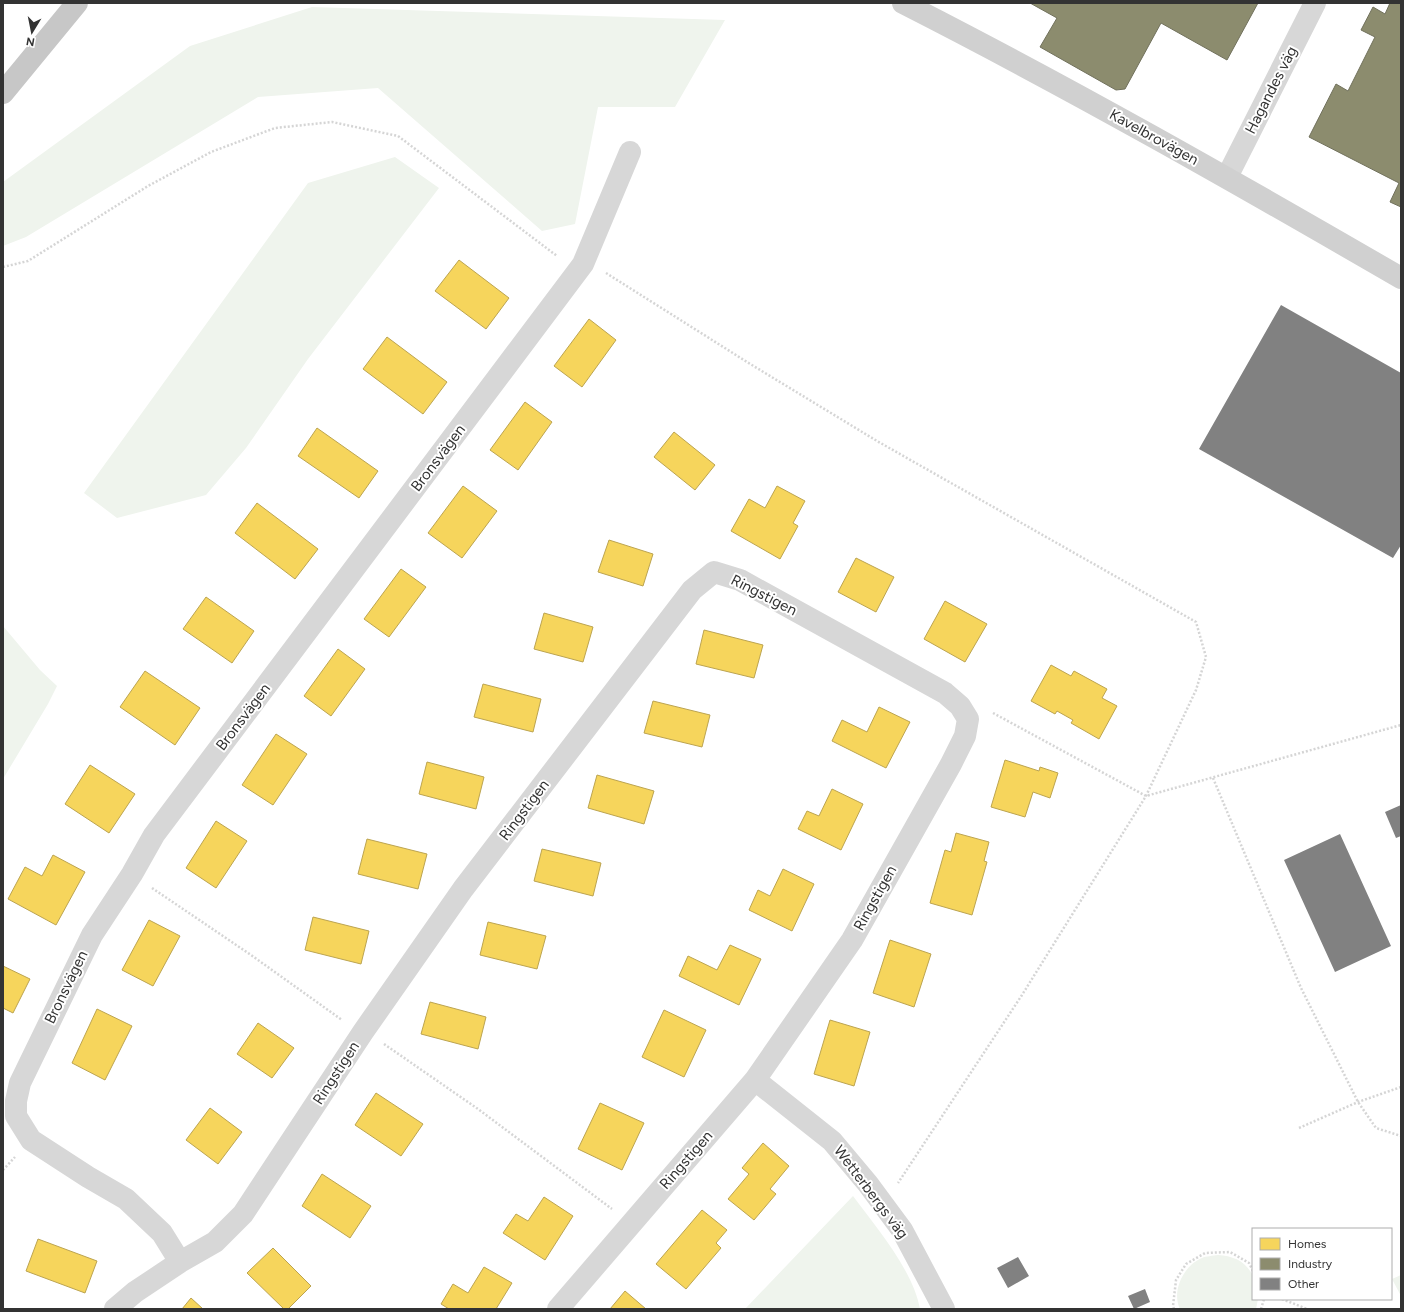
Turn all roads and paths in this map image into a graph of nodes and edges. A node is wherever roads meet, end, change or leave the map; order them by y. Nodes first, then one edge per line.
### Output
1 (77, 3) edge
2 (903, 3) edge
3 (1316, 3) edge
4 (3, 93) edge
5 (630, 152) dead end
6 (1227, 177) junction
7 (559, 258) dead end
8 (3, 267) edge
9 (600, 269) dead end
10 (1401, 278) edge
11 (993, 713) dead end
12 (1401, 725) edge
13 (1213, 778) junction
14 (1146, 796) junction
15 (147, 884) dead end
16 (345, 1023) dead end
17 (382, 1043) dead end
18 (755, 1080) junction
19 (1401, 1087) edge
20 (1358, 1102) junction
21 (1299, 1128) dead end
22 (1401, 1136) edge
23 (16, 1156) dead end
24 (3, 1170) edge
25 (897, 1184) dead end
26 (616, 1212) dead end
27 (180, 1262) junction
28 (1252, 1269) edge
29 (1284, 1300) edge
30 (115, 1309) edge
31 (558, 1309) edge
32 (944, 1309) edge
33 (1174, 1309) edge
34 (1307, 1309) edge

1 - 4 highway
2 - 6 main road, Kavelbrovägen
3 - 6 street, Hagandes väg
5 - 27 street, Bronsvägen
6 - 10 main road, Kavelbrovägen
7 - 8 path
9 - 14 path
11 - 14 path
12 - 13 path
13 - 14 path
13 - 20 path
14 - 25 path
15 - 16 path
17 - 26 path
18 - 27 street, Ringstigen
18 - 31 street, Ringstigen
18 - 32 street, Wetterbergs väg
19 - 20 path
20 - 21 path
20 - 22 path
23 - 24 path
27 - 30 street, Ringstigen
28 - 33 path
29 - 34 path

